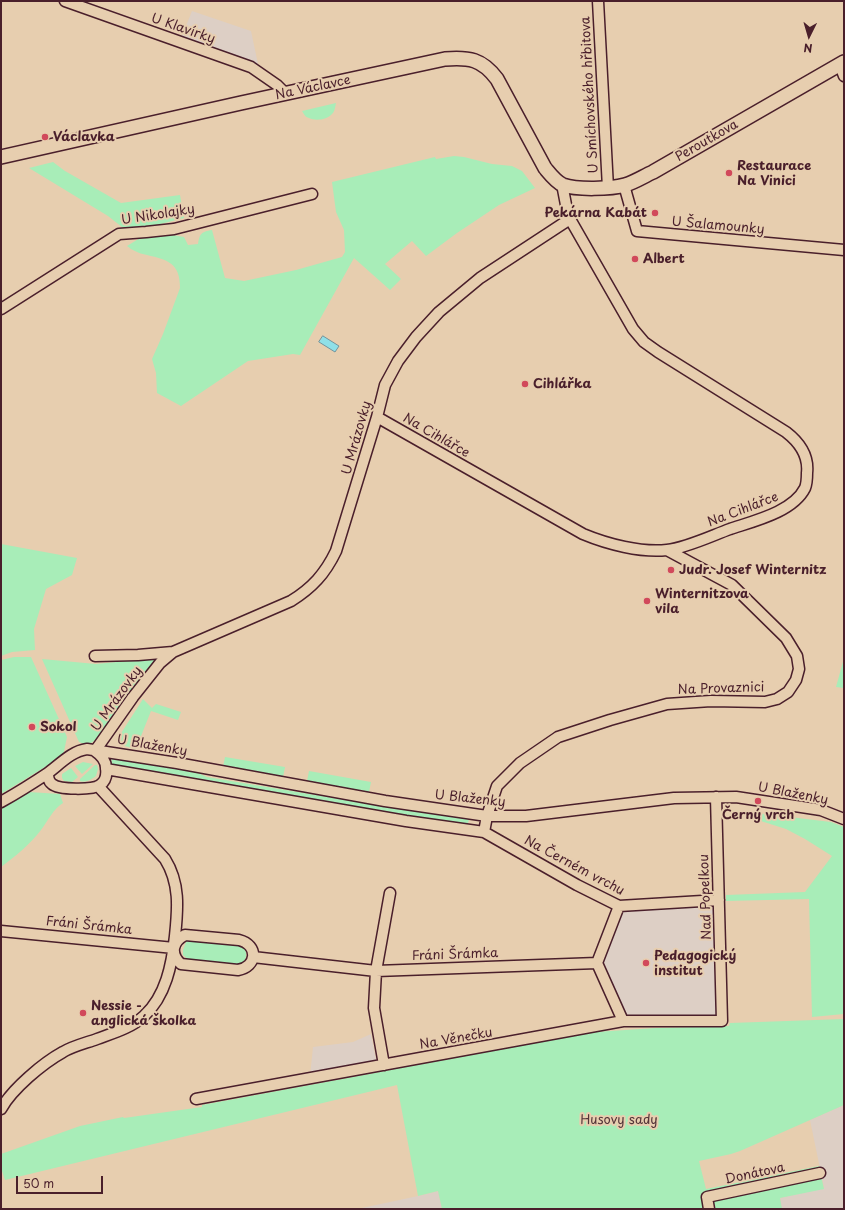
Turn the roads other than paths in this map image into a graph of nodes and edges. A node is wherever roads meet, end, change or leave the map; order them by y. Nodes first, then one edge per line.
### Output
1 (65, 1) edge
2 (598, 1) edge
3 (843, 68) edge
4 (285, 93) junction
5 (1, 157) edge
6 (562, 184) junction
7 (624, 185) junction
8 (608, 188) junction
9 (312, 194) dead end
10 (570, 219) junction
11 (844, 250) edge
12 (1, 308) edge
13 (377, 417) junction
14 (667, 550) junction
15 (173, 652) junction
16 (95, 656) dead end
17 (95, 750) junction
18 (106, 769) junction
19 (48, 773) junction
20 (98, 786) junction
21 (716, 797) junction
22 (1, 802) edge
23 (487, 816) junction
24 (844, 819) edge
25 (484, 832) junction
26 (390, 893) dead end
27 (719, 900) junction
28 (619, 906) junction
29 (1, 931) edge
30 (174, 948) junction
31 (253, 957) junction
32 (597, 963) junction
33 (376, 971) junction
34 (722, 1020) joint
35 (623, 1021) junction
36 (384, 1065) junction
37 (196, 1099) dead end
38 (1, 1109) edge
39 (820, 1173) dead end
40 (710, 1209) edge

1 - 4 street, U Klavírky
2 - 8 street, U Smíchovského hřbitova
3 - 7 street, Peroutkova
4 - 5 street, Na Václavce
4 - 6 street, Na Václavce
6 - 8 street, Peroutkova
6 - 10 street, Na Cihlářce
7 - 8 street, Peroutkova
7 - 11 street, U Šalamounky
9 - 12 street, U Nikolajky
10 - 13 street, U Mrázovky
10 - 14 street, Na Cihlářce
13 - 14 street, Na Cihlářce
13 - 15 street, U Mrázovky
14 - 23 street, Na Provaznici
15 - 16 street, U Mrázovky
15 - 17 street, U Mrázovky
17 - 18 street
17 - 19 street, U Mrázovky
17 - 23 street, U Blaženky
18 - 20 street
18 - 25 street
19 - 20 street
19 - 22 street, U Mrázovky
20 - 30 street
21 - 23 street, U Blaženky
21 - 24 street, U Blaženky
21 - 27 street, Nad Popelkou
23 - 25 street
25 - 28 street, Na Černém vrchu
26 - 33 street
27 - 28 street, Na Černém vrchu
27 - 34 street, Nad Popelkou
28 - 32 street
29 - 30 street, Fráni Šrámka
30 - 31 street
30 - 31 street
30 - 38 street
31 - 33 street, Fráni Šrámka
32 - 33 street, Fráni Šrámka
32 - 35 street
33 - 36 street
34 - 35 street, Na Věnečku
35 - 36 street, Na Věnečku
36 - 37 street, Na Věnečku
39 - 40 street, Donátova

